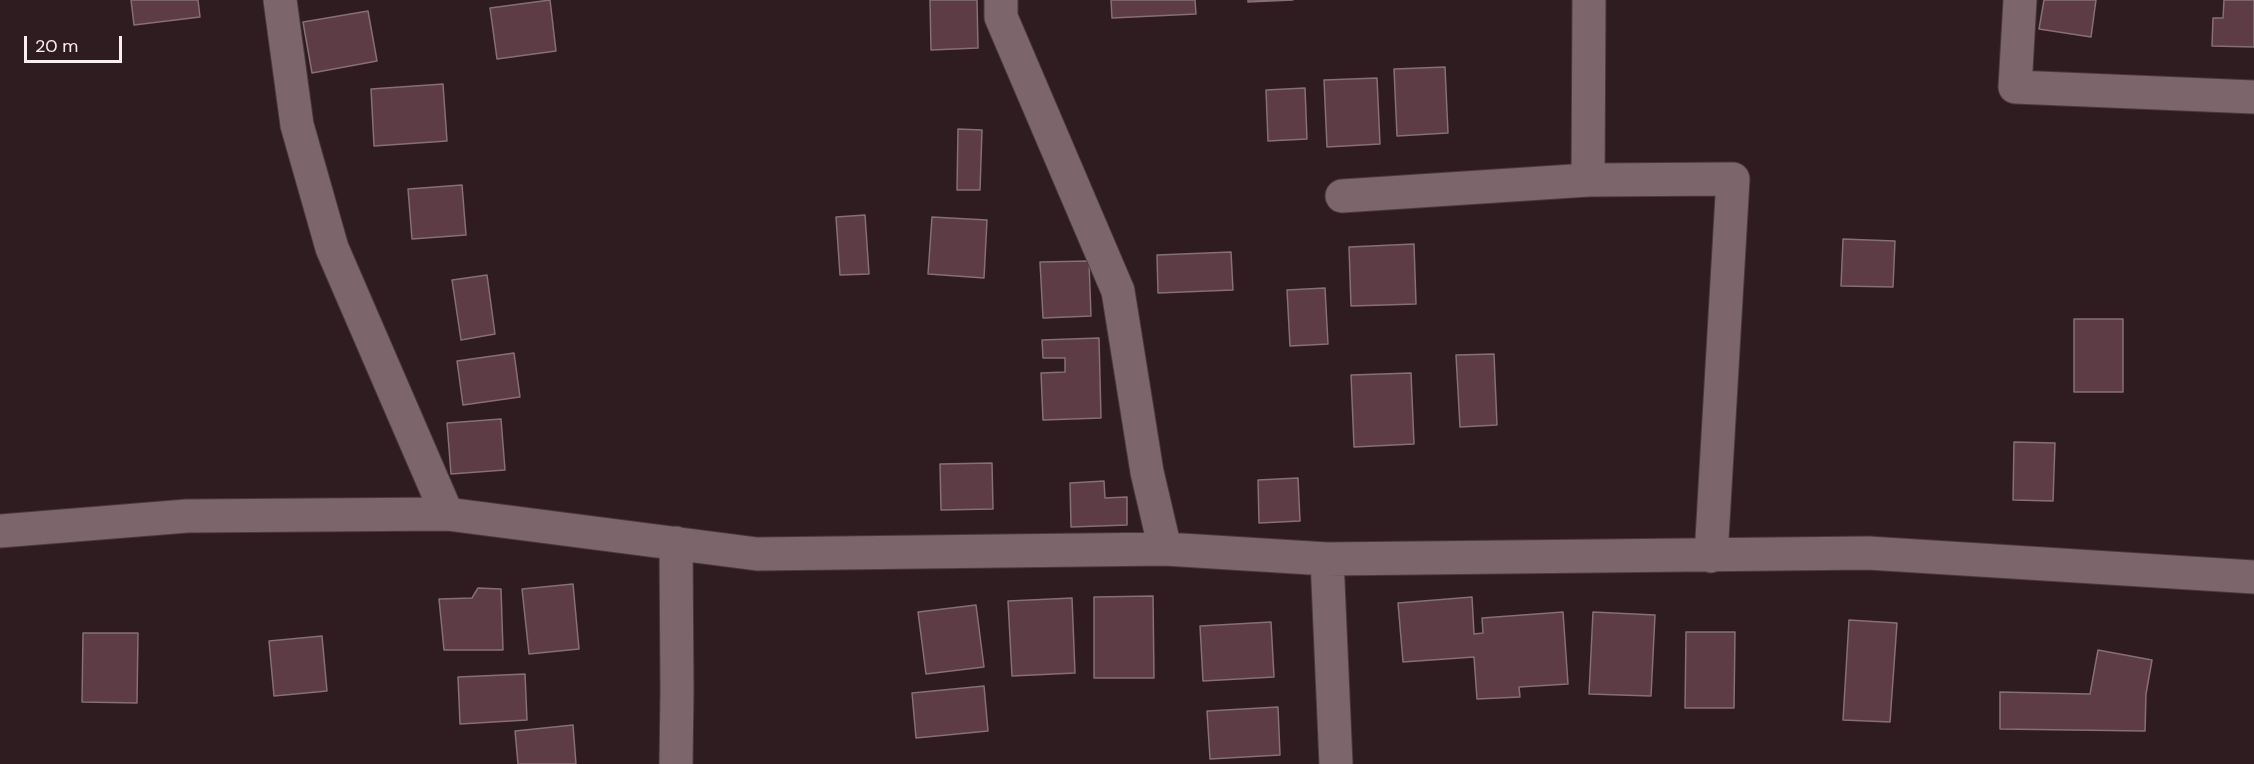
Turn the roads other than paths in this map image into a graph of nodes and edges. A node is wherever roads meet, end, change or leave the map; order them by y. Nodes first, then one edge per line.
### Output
1 (280, 0) edge
2 (1000, 0) edge
3 (1589, 0) edge
4 (2020, 0) edge
5 (2254, 96) edge
6 (1588, 180) junction
7 (1342, 196) dead end
8 (447, 514) junction
9 (0, 531) edge
10 (676, 543) junction
11 (1165, 549) junction
12 (1711, 556) junction
13 (1327, 559) junction
14 (2254, 577) edge
15 (676, 764) edge
16 (1336, 764) edge

1 - 8 street
2 - 11 street
3 - 6 street
4 - 5 street
6 - 7 street
6 - 12 street
8 - 9 street
8 - 10 street
10 - 11 street
10 - 15 street
11 - 13 street
12 - 13 street
12 - 14 street
13 - 16 street

